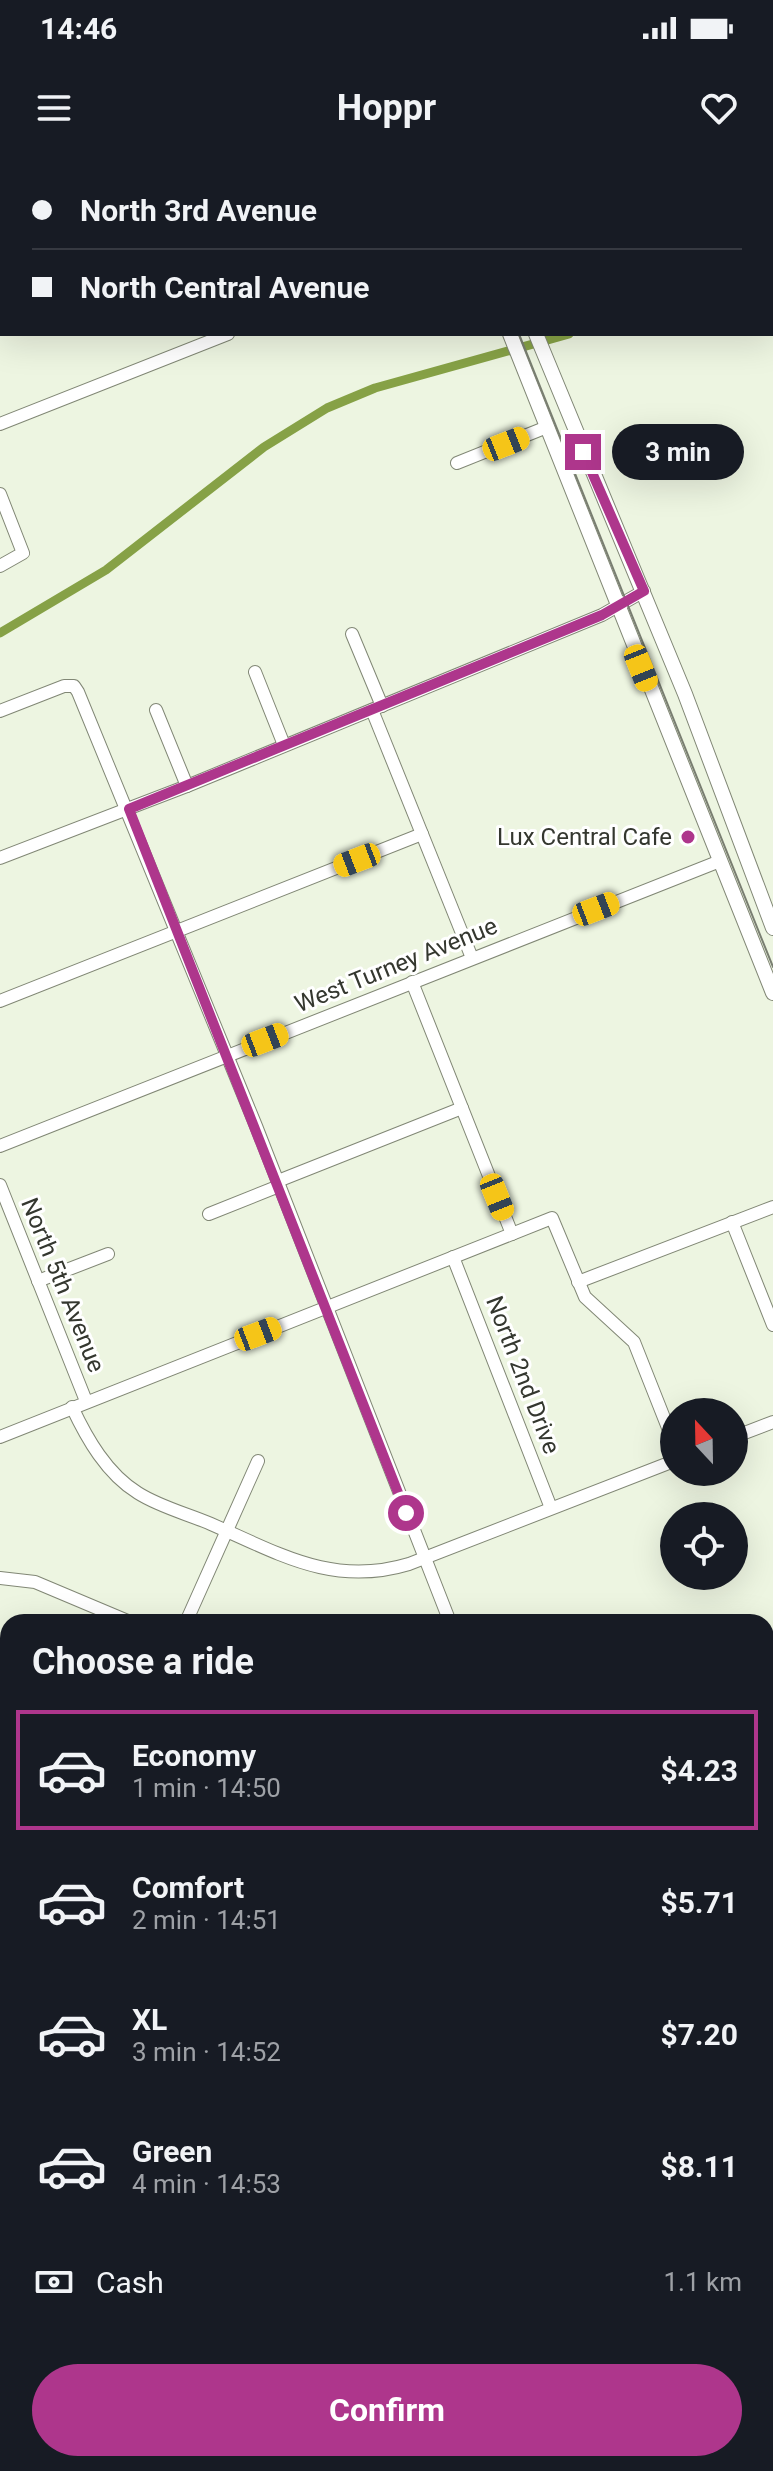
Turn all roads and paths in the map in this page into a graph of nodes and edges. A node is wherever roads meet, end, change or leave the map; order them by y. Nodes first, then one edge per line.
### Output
1 (223, 336) edge
2 (537, 336) edge
3 (512, 337) edge
4 (0, 424) edge
5 (547, 427) junction
6 (457, 463) dead end
7 (0, 494) edge
8 (0, 566) edge
9 (644, 591) junction
10 (617, 609) junction
11 (352, 634) dead end
12 (255, 672) dead end
13 (377, 708) junction
14 (156, 710) dead end
15 (0, 711) edge
16 (284, 745) junction
17 (187, 786) junction
18 (129, 809) junction
19 (422, 834) junction
20 (0, 858) edge
21 (720, 861) junction
22 (773, 928) edge
23 (178, 930) junction
24 (472, 958) junction
25 (412, 982) junction
26 (773, 993) edge
27 (0, 1001) edge
28 (228, 1055) junction
29 (462, 1108) junction
30 (0, 1146) edge
31 (278, 1184) junction
32 (0, 1185) edge
33 (773, 1207) edge
34 (209, 1214) dead end
35 (732, 1222) junction
36 (512, 1234) junction
37 (108, 1254) dead end
38 (453, 1257) junction
39 (38, 1281) junction
40 (578, 1282) junction
41 (327, 1307) junction
42 (773, 1325) edge
43 (86, 1401) junction
44 (72, 1407) junction
45 (660, 1408) edge
46 (773, 1422) edge
47 (748, 1432) edge
48 (0, 1437) edge
49 (258, 1461) dead end
50 (660, 1466) edge
51 (551, 1508) junction
52 (226, 1530) junction
53 (425, 1558) junction
54 (0, 1578) edge
55 (111, 1614) edge
56 (189, 1614) edge
57 (447, 1614) edge

1 - 4 street
2 - 9 main road
3 - 5 main road
5 - 6 street
5 - 10 main road
7 - 8 street
9 - 10 street
9 - 22 main road
10 - 13 street
10 - 21 main road
11 - 13 street
12 - 16 street
13 - 16 street
13 - 19 street
14 - 17 street
15 - 18 street
16 - 17 street
17 - 18 street
18 - 20 street
18 - 23 street
19 - 23 street
19 - 24 street
21 - 24 street, West Turney Avenue
21 - 26 main road
23 - 27 street
23 - 28 street
24 - 25 street, West Turney Avenue
25 - 28 street, West Turney Avenue
25 - 29 street
28 - 30 street, West Turney Avenue
28 - 31 street
29 - 31 street
29 - 36 street
31 - 34 street
31 - 41 street
32 - 39 street, North 5th Avenue
33 - 35 street
35 - 40 street
35 - 42 street
36 - 38 street
36 - 40 street
37 - 39 street
38 - 41 street
38 - 51 street, North 2nd Drive
39 - 43 street, North 5th Avenue
40 - 45 street
41 - 43 street
41 - 53 street
43 - 44 street
44 - 48 street
44 - 52 street
46 - 47 street
49 - 52 street
50 - 51 street
51 - 53 street
52 - 53 street
52 - 56 street
53 - 57 street
54 - 55 street

